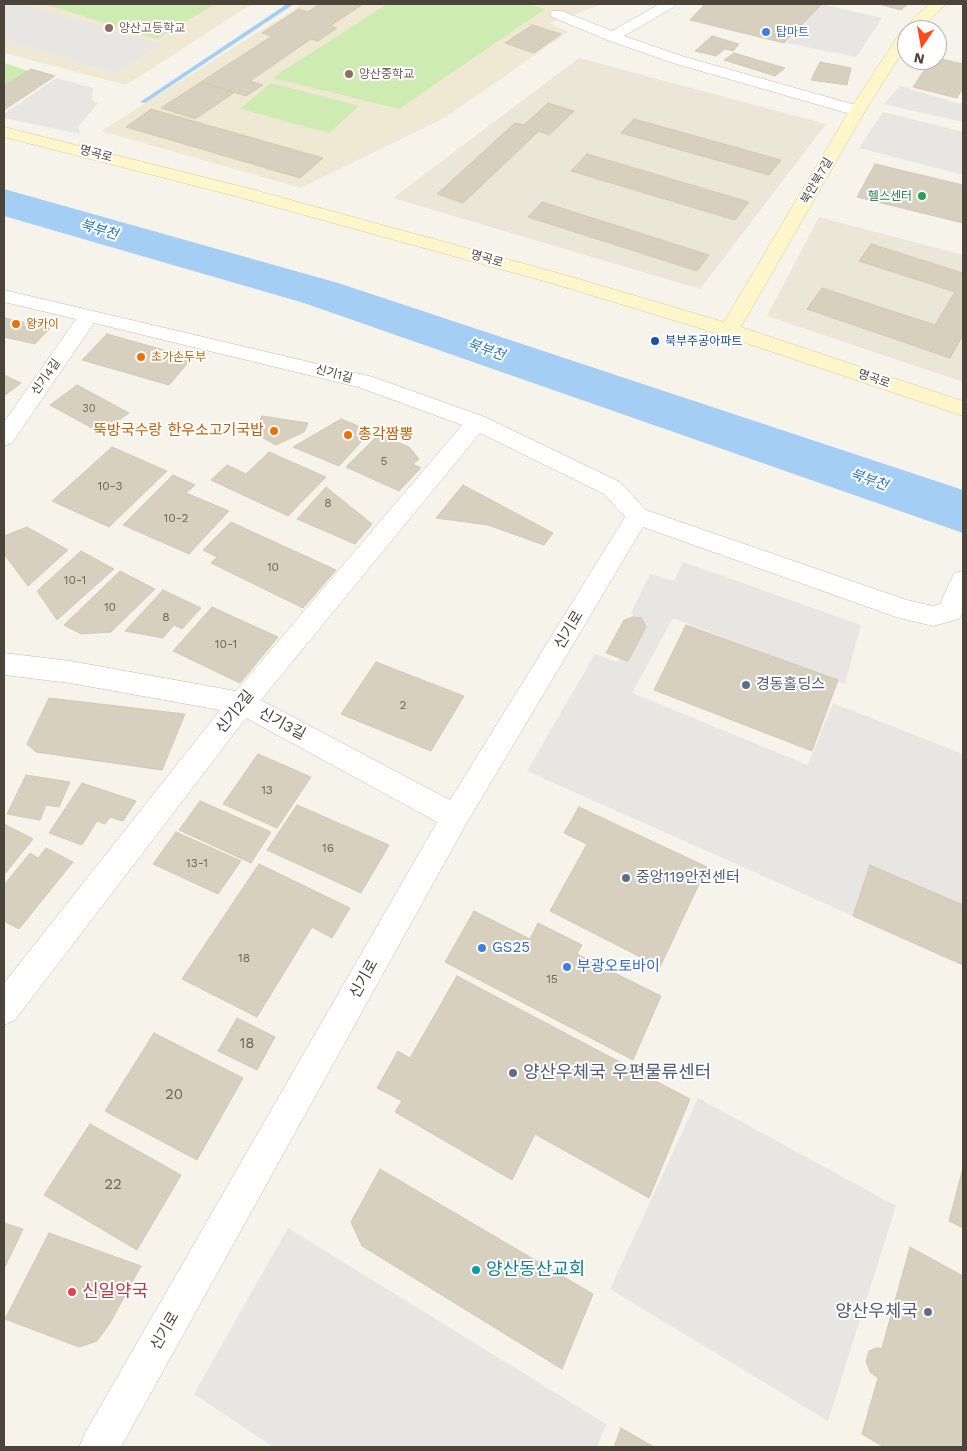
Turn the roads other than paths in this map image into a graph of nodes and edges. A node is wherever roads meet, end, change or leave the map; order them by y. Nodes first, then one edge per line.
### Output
1 (669, 4) edge
2 (939, 4) edge
3 (558, 14) dead end
4 (920, 20) edge
5 (612, 37) junction
6 (897, 49) edge
7 (857, 111) junction
8 (4, 132) edge
9 (4, 296) edge
10 (89, 316) junction
11 (729, 330) junction
12 (963, 409) edge
13 (477, 422) junction
14 (4, 438) edge
15 (638, 516) junction
16 (963, 580) edge
17 (4, 664) edge
18 (242, 703) junction
19 (455, 817) junction
20 (4, 1008) edge
21 (98, 1447) edge

1 - 5 street
2 - 4 main road
3 - 5 street
5 - 7 street
6 - 7 main road, 북안북7길
7 - 11 main road, 북안북7길
8 - 11 main road, 명곡로
9 - 10 street, 신기1길
10 - 13 street, 신기1길
10 - 14 street, 신기4길
11 - 12 main road, 명곡로
13 - 15 street, 신기1길
13 - 18 street, 신기2길
15 - 16 street
15 - 19 street, 신기로
17 - 18 street, 신기3길
18 - 19 street, 신기3길
18 - 20 street, 신기2길
19 - 21 street, 신기로

